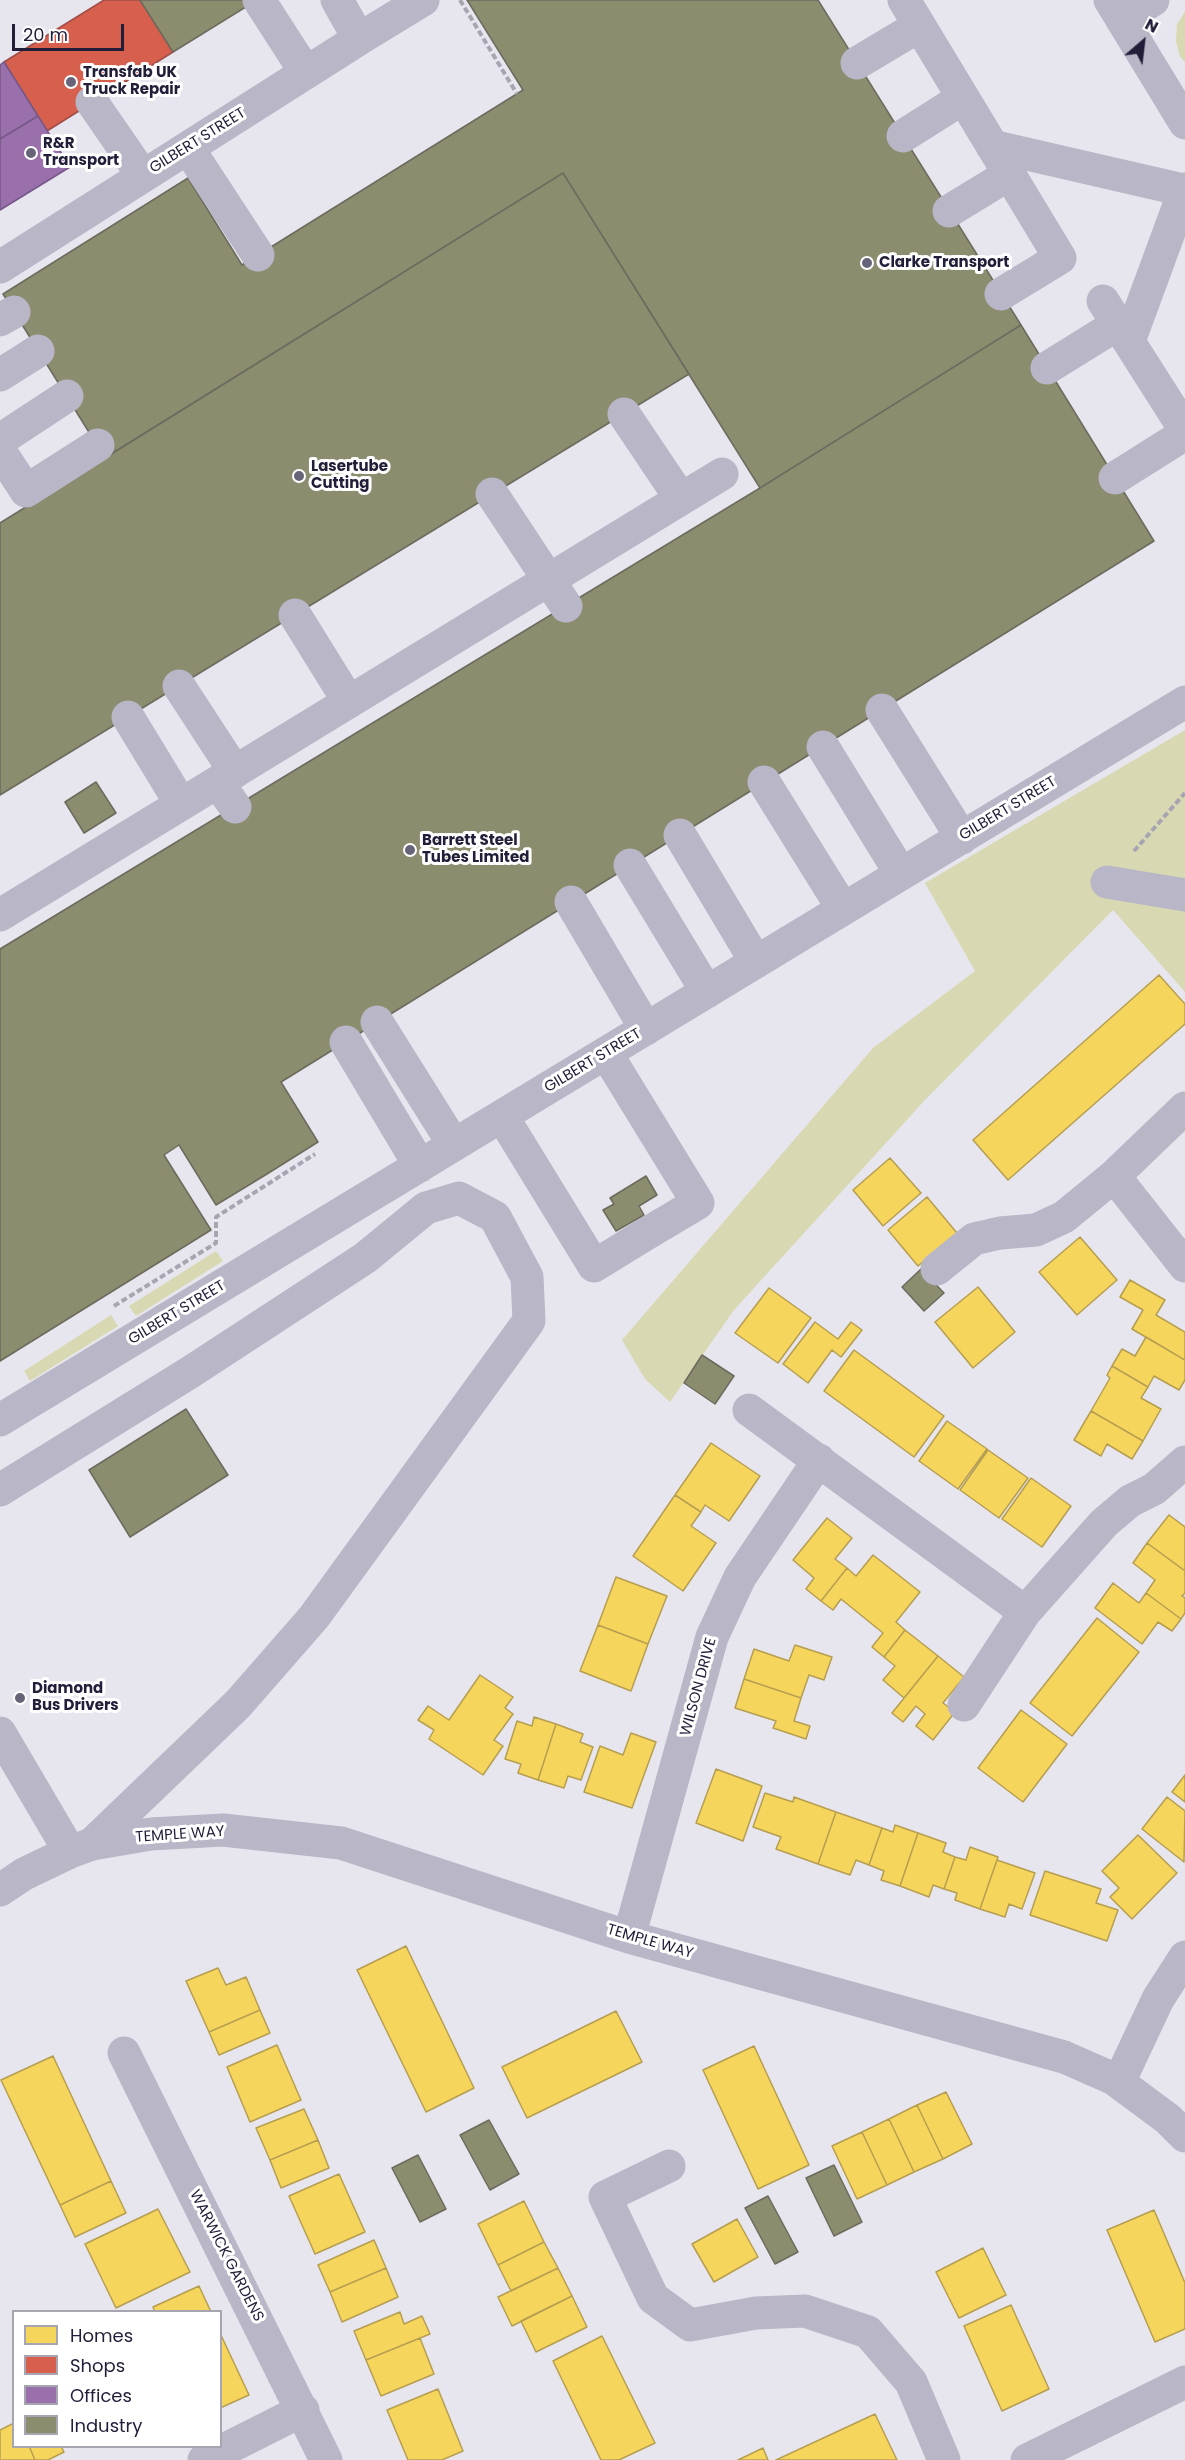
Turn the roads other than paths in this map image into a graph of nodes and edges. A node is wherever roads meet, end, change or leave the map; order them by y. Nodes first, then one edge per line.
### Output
1 (260, 0) edge
2 (337, 0) edge
3 (423, 0) edge
4 (1153, 0) edge
5 (1116, 10) edge
6 (911, 13) edge
7 (359, 39) junction
8 (857, 63) dead end
9 (306, 73) junction
10 (963, 98) junction
11 (93, 102) dead end
12 (1184, 118) edge
13 (903, 136) dead end
14 (992, 146) junction
15 (188, 148) junction
16 (1008, 175) junction
17 (142, 176) junction
18 (1184, 189) edge
19 (949, 211) dead end
20 (258, 255) dead end
21 (0, 267) edge
22 (1001, 294) dead end
23 (1117, 322) junction
24 (38, 351) dead end
25 (1047, 368) dead end
26 (0, 375) edge
27 (67, 396) dead end
28 (624, 414) dead end
29 (1185, 430) edge
30 (1185, 434) edge
31 (0, 440) edge
32 (98, 446) dead end
33 (0, 451) edge
34 (722, 474) dead end
35 (1115, 478) dead end
36 (492, 494) dead end
37 (681, 499) junction
38 (557, 593) junction
39 (295, 615) dead end
40 (179, 686) dead end
41 (349, 702) junction
42 (1185, 702) edge
43 (882, 710) dead end
44 (129, 717) dead end
45 (823, 747) dead end
46 (764, 782) dead end
47 (229, 787) junction
48 (181, 804) junction
49 (680, 834) dead end
50 (962, 837) junction
51 (630, 865) dead end
52 (901, 874) junction
53 (1107, 882) road end
54 (1185, 896) edge
55 (571, 902) dead end
56 (843, 909) junction
57 (0, 915) edge
58 (756, 962) junction
59 (707, 992) junction
60 (377, 1022) dead end
61 (646, 1029) junction
62 (346, 1042) dead end
63 (606, 1053) junction
64 (1185, 1108) edge
65 (502, 1116) junction
66 (454, 1145) junction
67 (420, 1166) junction
68 (1114, 1176) junction
69 (1185, 1266) edge
70 (937, 1269) dead end
71 (749, 1410) dead end
72 (0, 1420) edge
73 (819, 1460) junction
74 (1185, 1462) edge
75 (0, 1490) edge
76 (1025, 1612) junction
77 (964, 1705) dead end
78 (0, 1733) edge
79 (81, 1848) junction
80 (0, 1890) edge
81 (629, 1937) junction
82 (1185, 1957) edge
83 (1175, 1992) edge
84 (124, 2053) dead end
85 (1119, 2082) junction
86 (1185, 2136) edge
87 (669, 2166) dead end
88 (1185, 2382) edge
89 (303, 2410) junction
90 (204, 2460) edge
91 (326, 2460) edge
92 (944, 2460) edge
93 (1027, 2460) edge

1 - 9 street
2 - 7 street
3 - 7 street, GILBERT STREET
4 - 5 street
5 - 12 street
6 - 8 street
6 - 10 street
7 - 9 street, GILBERT STREET
9 - 15 street, GILBERT STREET
10 - 13 street
10 - 14 street
11 - 17 street
14 - 16 street
14 - 18 street
15 - 17 street, GILBERT STREET
15 - 20 street
16 - 19 street
16 - 22 street
17 - 21 street, GILBERT STREET
18 - 23 street
23 - 25 street
23 - 29 street
24 - 26 street
27 - 31 street
28 - 37 street
30 - 35 street
32 - 33 street
34 - 37 street
36 - 38 street
37 - 38 street
38 - 41 street
39 - 41 street
40 - 47 street
41 - 47 street
42 - 50 street, GILBERT STREET
43 - 50 street
44 - 48 street
45 - 52 street
46 - 56 street
47 - 48 street
48 - 57 street
49 - 58 street
50 - 52 street, GILBERT STREET
51 - 59 street
52 - 56 street, GILBERT STREET
53 - 54 street
55 - 61 street
56 - 58 street, GILBERT STREET
58 - 59 street, GILBERT STREET
59 - 61 street, GILBERT STREET
60 - 66 street
61 - 63 street, GILBERT STREET
62 - 67 street
63 - 65 street, GILBERT STREET
63 - 65 street
64 - 68 street
65 - 66 street, GILBERT STREET
66 - 67 street, GILBERT STREET
67 - 72 street, GILBERT STREET
68 - 69 street
68 - 70 street
71 - 73 street
73 - 76 street
73 - 81 street, WILSON DRIVE
74 - 76 street
75 - 79 street
76 - 77 street
78 - 79 street
79 - 80 street
79 - 81 street, TEMPLE WAY
81 - 85 street, TEMPLE WAY
82 - 83 street
83 - 85 street
84 - 89 street, WARWICK GARDENS
85 - 86 street, TEMPLE WAY
87 - 92 street
88 - 93 street
89 - 90 street
89 - 91 street, WARWICK GARDENS

